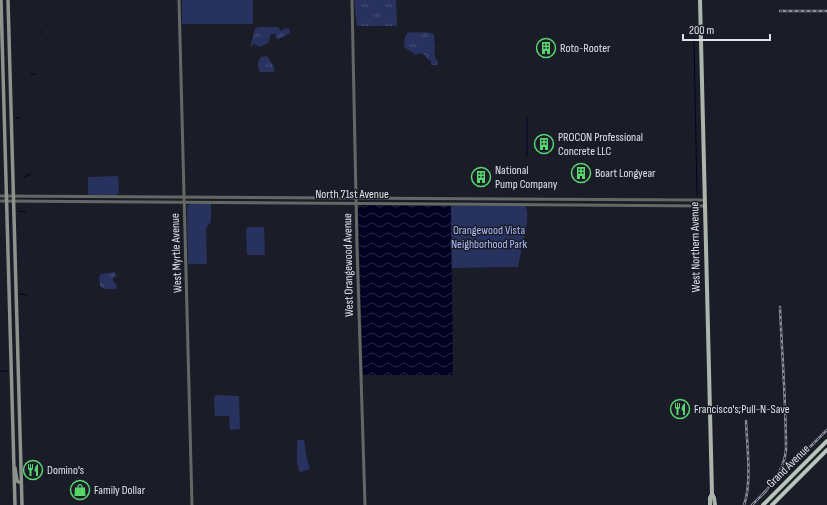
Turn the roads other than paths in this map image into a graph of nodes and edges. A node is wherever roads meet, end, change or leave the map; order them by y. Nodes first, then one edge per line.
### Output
1 (1, 0) edge
2 (8, 0) edge
3 (179, 0) edge
4 (352, 0) edge
5 (700, 0) edge
6 (1, 24) edge
7 (9, 25) junction
8 (0, 196) edge
9 (183, 198) junction
10 (276, 198) junction
11 (7, 199) junction
12 (14, 199) junction
13 (356, 199) junction
14 (492, 199) junction
15 (561, 200) junction
16 (704, 200) junction
17 (0, 201) edge
18 (183, 202) junction
19 (276, 203) junction
20 (356, 203) junction
21 (492, 204) junction
22 (561, 205) junction
23 (704, 206) junction
24 (11, 334) junction
25 (17, 334) junction
26 (827, 441) edge
27 (827, 450) edge
28 (14, 465) junction
29 (21, 483) junction
30 (712, 494) junction
31 (15, 505) edge
32 (22, 505) edge
33 (192, 505) edge
34 (365, 505) edge
35 (710, 505) edge
36 (715, 505) edge
37 (763, 505) edge
38 (772, 505) edge

1 - 6 main road
2 - 7 main road
3 - 9 street, West Myrtle Avenue
4 - 13 street, West Orangewood Avenue
5 - 16 main road, West Northern Avenue
6 - 7 street
6 - 11 main road
7 - 12 main road
8 - 11 street, North 71st Avenue
9 - 10 street, North 71st Avenue
9 - 12 street, North 71st Avenue
9 - 18 street, West Myrtle Avenue
10 - 13 street, North 71st Avenue
10 - 19 street
11 - 12 street, North 71st Avenue
11 - 17 street, North 71st Avenue
11 - 24 main road
12 - 18 street, North 71st Avenue
12 - 25 main road
13 - 14 street, North 71st Avenue
13 - 20 street, West Orangewood Avenue
14 - 15 street, North 71st Avenue
14 - 21 street
15 - 16 street, North 71st Avenue
15 - 22 street
16 - 23 main road, West Northern Avenue
18 - 19 street, North 71st Avenue
18 - 33 street, West Myrtle Avenue
19 - 20 street, North 71st Avenue
20 - 21 street, North 71st Avenue
20 - 34 street, West Orangewood Avenue
21 - 22 street, North 71st Avenue
22 - 23 street, North 71st Avenue
23 - 30 main road, West Northern Avenue
24 - 25 main road
24 - 28 main road
25 - 29 main road
26 - 37 highway, Grand Avenue
27 - 38 highway, Grand Avenue
28 - 29 main road
28 - 31 main road
29 - 32 main road
30 - 35 main road, West Northern Avenue
30 - 36 main road, West Northern Avenue

